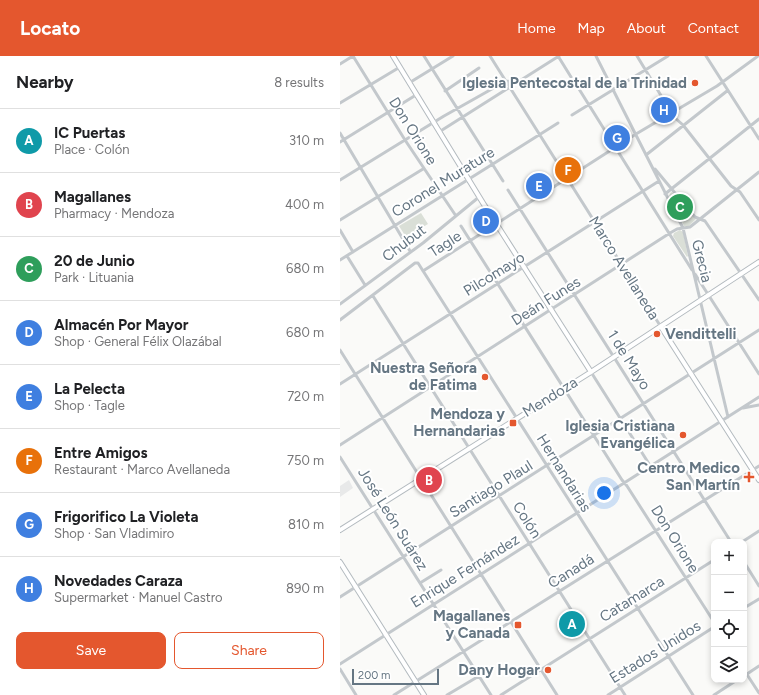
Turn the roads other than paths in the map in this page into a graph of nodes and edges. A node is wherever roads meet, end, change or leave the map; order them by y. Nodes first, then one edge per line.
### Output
1 (353, 56) edge
2 (393, 56) edge
3 (424, 56) edge
4 (453, 56) edge
5 (490, 56) edge
6 (558, 56) edge
7 (596, 56) edge
8 (637, 56) edge
9 (668, 56) edge
10 (706, 56) edge
11 (758, 56) edge
12 (340, 64) edge
13 (400, 67) junction
14 (479, 68) dead end
15 (432, 69) junction
16 (645, 69) junction
17 (571, 77) dead end
18 (506, 81) junction
19 (516, 82) junction
20 (409, 83) junction
21 (722, 83) junction
22 (371, 84) junction
23 (510, 87) junction
24 (579, 89) dead end
25 (613, 89) junction
26 (446, 91) junction
27 (727, 91) junction
28 (416, 95) junction
29 (340, 103) edge
30 (588, 104) junction
31 (457, 109) junction
32 (388, 113) junction
33 (671, 113) junction
34 (572, 115) dead end
35 (462, 117) junction
36 (759, 119) edge
37 (433, 123) junction
38 (558, 123) dead end
39 (684, 126) junction
40 (750, 126) junction
41 (439, 132) junction
42 (340, 133) edge
43 (539, 134) junction
44 (636, 134) junction
45 (344, 139) junction
46 (759, 139) edge
47 (405, 140) junction
48 (340, 142) edge
49 (616, 148) junction
50 (646, 155) junction
51 (710, 159) junction
52 (492, 165) junction
53 (361, 167) junction
54 (653, 167) junction
55 (424, 169) junction
56 (759, 172) edge
57 (568, 179) junction
58 (340, 180) edge
59 (469, 180) junction
60 (503, 181) dead end
61 (659, 181) junction
62 (672, 189) junction
63 (508, 190) dead end
64 (736, 190) junction
65 (643, 191) junction
66 (665, 194) junction
67 (379, 196) junction
68 (442, 196) junction
69 (479, 197) junction
70 (520, 209) junction
71 (456, 216) junction
72 (700, 219) junction
73 (340, 220) edge
74 (759, 220) edge
75 (595, 222) junction
76 (497, 224) junction
77 (396, 225) junction
78 (461, 226) dead end
79 (683, 228) junction
80 (340, 230) edge
81 (670, 234) junction
82 (471, 241) junction
83 (410, 251) junction
84 (353, 252) junction
85 (548, 252) junction
86 (347, 256) junction
87 (340, 260) edge
88 (416, 262) joint
89 (759, 262) edge
90 (622, 264) junction
91 (524, 267) junction
92 (424, 271) junction
93 (694, 272) junction
94 (741, 274) junction
95 (498, 284) junction
96 (365, 285) junction
97 (709, 295) junction
98 (373, 296) junction
99 (575, 296) junction
100 (759, 300) edge
101 (701, 301) junction
102 (340, 304) edge
103 (552, 311) junction
104 (451, 314) junction
105 (340, 320) edge
106 (525, 327) junction
107 (661, 327) junction
108 (759, 330) edge
109 (739, 343) junction
110 (403, 344) junction
111 (340, 350) edge
112 (478, 357) junction
113 (614, 357) junction
114 (714, 358) junction
115 (591, 372) junction
116 (692, 374) junction
117 (759, 374) edge
118 (355, 375) junction
119 (340, 384) edge
120 (430, 388) junction
121 (563, 388) junction
122 (759, 397) edge
123 (644, 405) junction
124 (759, 405) edge
125 (741, 408) junction
126 (728, 417) junction
127 (382, 418) junction
128 (517, 418) junction
129 (621, 420) junction
130 (722, 421) junction
131 (594, 436) junction
132 (340, 445) edge
133 (469, 448) junction
134 (674, 452) junction
135 (340, 457) edge
136 (759, 466) edge
137 (546, 467) junction
138 (651, 467) junction
139 (752, 470) junction
140 (420, 479) junction
141 (759, 480) edge
142 (625, 484) junction
143 (500, 497) junction
144 (704, 499) junction
145 (373, 508) junction
146 (577, 514) junction
147 (451, 527) junction
148 (340, 530) edge
149 (656, 530) junction
150 (759, 531) edge
151 (729, 539) edge
152 (747, 539) edge
153 (529, 544) junction
154 (404, 557) junction
155 (608, 561) junction
156 (340, 562) edge
157 (711, 562) edge
158 (747, 567) edge
159 (441, 570) dead end
160 (481, 574) junction
161 (686, 578) junction
162 (420, 583) junction
163 (759, 586) edge
164 (356, 587) junction
165 (560, 591) junction
166 (340, 597) edge
167 (759, 599) edge
168 (433, 604) junction
169 (747, 606) edge
170 (638, 609) junction
171 (711, 617) edge
172 (511, 622) junction
173 (711, 629) edge
174 (386, 634) junction
175 (590, 639) junction
176 (463, 652) junction
177 (668, 656) junction
178 (340, 664) edge
179 (759, 666) edge
180 (340, 669) edge
181 (541, 669) junction
182 (747, 674) edge
183 (479, 676) junction
184 (747, 678) edge
185 (415, 682) junction
186 (732, 683) edge
187 (620, 687) junction
188 (759, 693) edge
189 (356, 695) edge
190 (394, 695) edge
191 (424, 695) edge
192 (447, 695) edge
193 (491, 695) edge
194 (501, 695) edge
195 (556, 695) edge
196 (608, 695) edge
197 (626, 695) edge
198 (693, 695) edge
199 (714, 695) edge

1 - 12 street
1 - 22 street, Don Orione
2 - 13 street
3 - 15 street
4 - 15 street
5 - 18 street, Marco Avellaneda
6 - 17 street
6 - 19 street
7 - 25 street, Grecia
8 - 16 street
9 - 16 street
10 - 21 street
11 - 21 street
13 - 20 street
13 - 22 street
14 - 26 street
15 - 20 street
15 - 26 street
16 - 25 street
16 - 33 street
18 - 19 street
18 - 23 street, Marco Avellaneda
18 - 31 street
19 - 23 street
20 - 28 street
21 - 27 street
21 - 33 street, Tagle
22 - 29 street
22 - 32 street, Don Orione
23 - 35 street
23 - 43 street, Marco Avellaneda
24 - 30 street
25 - 30 street
25 - 44 street, Grecia
26 - 31 street
27 - 39 street
27 - 40 street
28 - 32 street
28 - 37 street
30 - 34 street
30 - 49 street
31 - 35 street
31 - 37 street
32 - 45 street
32 - 47 street, Don Orione
33 - 39 street
33 - 44 street, Tagle
35 - 41 street
35 - 52 street
36 - 40 street
37 - 41 street
37 - 47 street
38 - 43 street, Coronel Murature
39 - 50 street
39 - 51 street
40 - 46 street
40 - 51 street
41 - 59 street
42 - 45 street
43 - 52 street, Coronel Murature
43 - 57 street, Marco Avellaneda
44 - 49 street, Tagle
44 - 50 street, Grecia
45 - 48 street
45 - 53 street
47 - 53 street
47 - 55 street, Don Orione
49 - 57 street, Tagle
49 - 65 street
50 - 54 street, Grecia
51 - 62 street
51 - 64 street
52 - 59 street, Coronel Murature
52 - 60 street
53 - 58 street
53 - 67 street
54 - 61 street, Grecia
54 - 62 street
55 - 67 street
55 - 68 street, Don Orione
56 - 64 street, Deán Funes
57 - 70 street, Tagle
57 - 75 street, Marco Avellaneda
59 - 68 street, Coronel Murature
59 - 69 street
61 - 65 street, Pilcomayo
61 - 66 street, Grecia
62 - 66 street
62 - 72 street
63 - 70 street, 1 de Mayo
64 - 72 street, Deán Funes
64 - 74 street
65 - 75 street, Pilcomayo
65 - 81 street
66 - 79 street, Grecia
67 - 73 street
67 - 77 street
68 - 71 street, Don Orione
68 - 77 street, Coronel Murature
69 - 71 street, Chubut
69 - 76 street
70 - 76 street, Tagle
70 - 85 street, 1 de Mayo
71 - 83 street, Chubut
72 - 79 street, Deán Funes
72 - 94 street
75 - 85 street, Pilcomayo
75 - 90 street, Marco Avellaneda
76 - 82 street, Tagle
76 - 91 street
77 - 83 street
77 - 84 street, Coronel Murature
78 - 82 street, Don Orione
79 - 81 street, Deán Funes
79 - 93 street, Grecia
80 - 84 street
81 - 90 street, Deán Funes
81 - 93 street
82 - 92 street, Tagle
82 - 95 street, Don Orione
83 - 96 street, Chubut
84 - 86 street, Coronel Murature
85 - 91 street, Pilcomayo
85 - 99 street, 1 de Mayo
86 - 87 street, Coronel Murature
86 - 96 street
88 - 92 street, Hernandarias
88 - 98 street, Chubut
89 - 94 street, Mendoza
90 - 99 street, Deán Funes
90 - 107 street, Marco Avellaneda
91 - 95 street, Pilcomayo
91 - 103 street
92 - 104 street, Hernandarias
93 - 97 street
93 - 101 street, Grecia
94 - 97 street, Mendoza
94 - 100 street
95 - 104 street, Pilcomayo
95 - 106 street, Don Orione
96 - 102 street, Chubut
97 - 101 street, Mendoza
97 - 109 street
98 - 105 street, Chubut
98 - 110 street, Colón
99 - 103 street, Deán Funes
99 - 113 street, 1 de Mayo
101 - 107 street, Mendoza
101 - 114 street, Grecia
103 - 106 street, Deán Funes
103 - 115 street
104 - 110 street, Pilcomayo
104 - 112 street, Hernandarias
106 - 112 street, Deán Funes
106 - 121 street, Don Orione
107 - 113 street, Mendoza
107 - 116 street, Marco Avellaneda
108 - 109 street, Santiago Plaul
109 - 114 street, Santiago Plaul
109 - 117 street
110 - 118 street, Pilcomayo
110 - 120 street, Colón
111 - 118 street
112 - 120 street, Deán Funes
112 - 128 street, Hernandarias
113 - 115 street, Mendoza
113 - 123 street, 1 de Mayo
114 - 116 street, Santiago Plaul
114 - 126 street, Grecia
115 - 121 street, Mendoza
115 - 129 street
116 - 123 street, Santiago Plaul
116 - 130 street, Marco Avellaneda
118 - 119 street, Pilcomayo
118 - 127 street
120 - 127 street, Deán Funes
120 - 133 street, Colón
121 - 128 street, Mendoza
121 - 131 street, Don Orione
122 - 125 street, Enrique Fernández
123 - 129 street, Santiago Plaul
123 - 134 street, 1 de Mayo
124 - 125 street
125 - 126 street, Enrique Fernández
126 - 130 street, Enrique Fernández
127 - 132 street, Deán Funes
127 - 140 street
128 - 133 street, Mendoza
128 - 137 street, Hernandarias
129 - 131 street, Santiago Plaul
129 - 138 street
130 - 134 street, Enrique Fernández
130 - 139 street, Marco Avellaneda
131 - 137 street, Santiago Plaul
131 - 142 street, Don Orione
133 - 140 street, Mendoza
133 - 143 street, Colón
134 - 138 street, Enrique Fernández
134 - 144 street, 1 de Mayo
135 - 145 street, José León Suárez
136 - 139 street, Canadá
137 - 143 street, Santiago Plaul
137 - 146 street, Hernandarias
138 - 142 street, Enrique Fernández
139 - 141 street, Marco Avellaneda
139 - 144 street, Canadá
140 - 145 street, Mendoza
140 - 147 street
142 - 146 street, Enrique Fernández
142 - 149 street, Don Orione
143 - 147 street, Santiago Plaul
143 - 153 street, Colón
144 - 149 street, Canadá
144 - 151 street, 1 de Mayo
145 - 148 street, Mendoza
145 - 154 street, José León Suárez
146 - 153 street, Enrique Fernández
146 - 155 street, Hernandarias
147 - 154 street, Santiago Plaul
147 - 160 street
149 - 155 street, Canadá
149 - 161 street, Don Orione
150 - 152 street
153 - 160 street, Enrique Fernández
153 - 165 street, Colón
154 - 162 street, José León Suárez
154 - 164 street, Santiago Plaul
155 - 165 street, Canadá
155 - 170 street, Hernandarias
156 - 164 street
157 - 161 street, Catamarca
158 - 163 street
159 - 162 street
160 - 168 street, Enrique Fernández
160 - 172 street
161 - 170 street, Catamarca
161 - 171 street, Don Orione
162 - 168 street, José León Suárez
164 - 166 street, Santiago Plaul
164 - 174 street
165 - 172 street, Canadá
165 - 175 street, Colón
167 - 169 street
168 - 174 street, Enrique Fernández
168 - 176 street, José León Suárez
170 - 175 street, Catamarca
170 - 177 street, Hernandarias
172 - 176 street, Canadá
172 - 181 street
173 - 177 street, Estados Unidos
174 - 178 street, Enrique Fernández
174 - 185 street
175 - 181 street, Catamarca
175 - 187 street, Colón
176 - 183 street, José León Suárez
176 - 185 street, Canadá
177 - 187 street, Estados Unidos
177 - 198 street, Hernandarias
179 - 182 street
180 - 189 street
181 - 194 street, Catamarca
181 - 195 street
183 - 192 street
183 - 193 street, José León Suárez
184 - 188 street
185 - 190 street, Canadá
185 - 191 street
186 - 199 street
187 - 196 street, Estados Unidos
187 - 197 street, Colón

